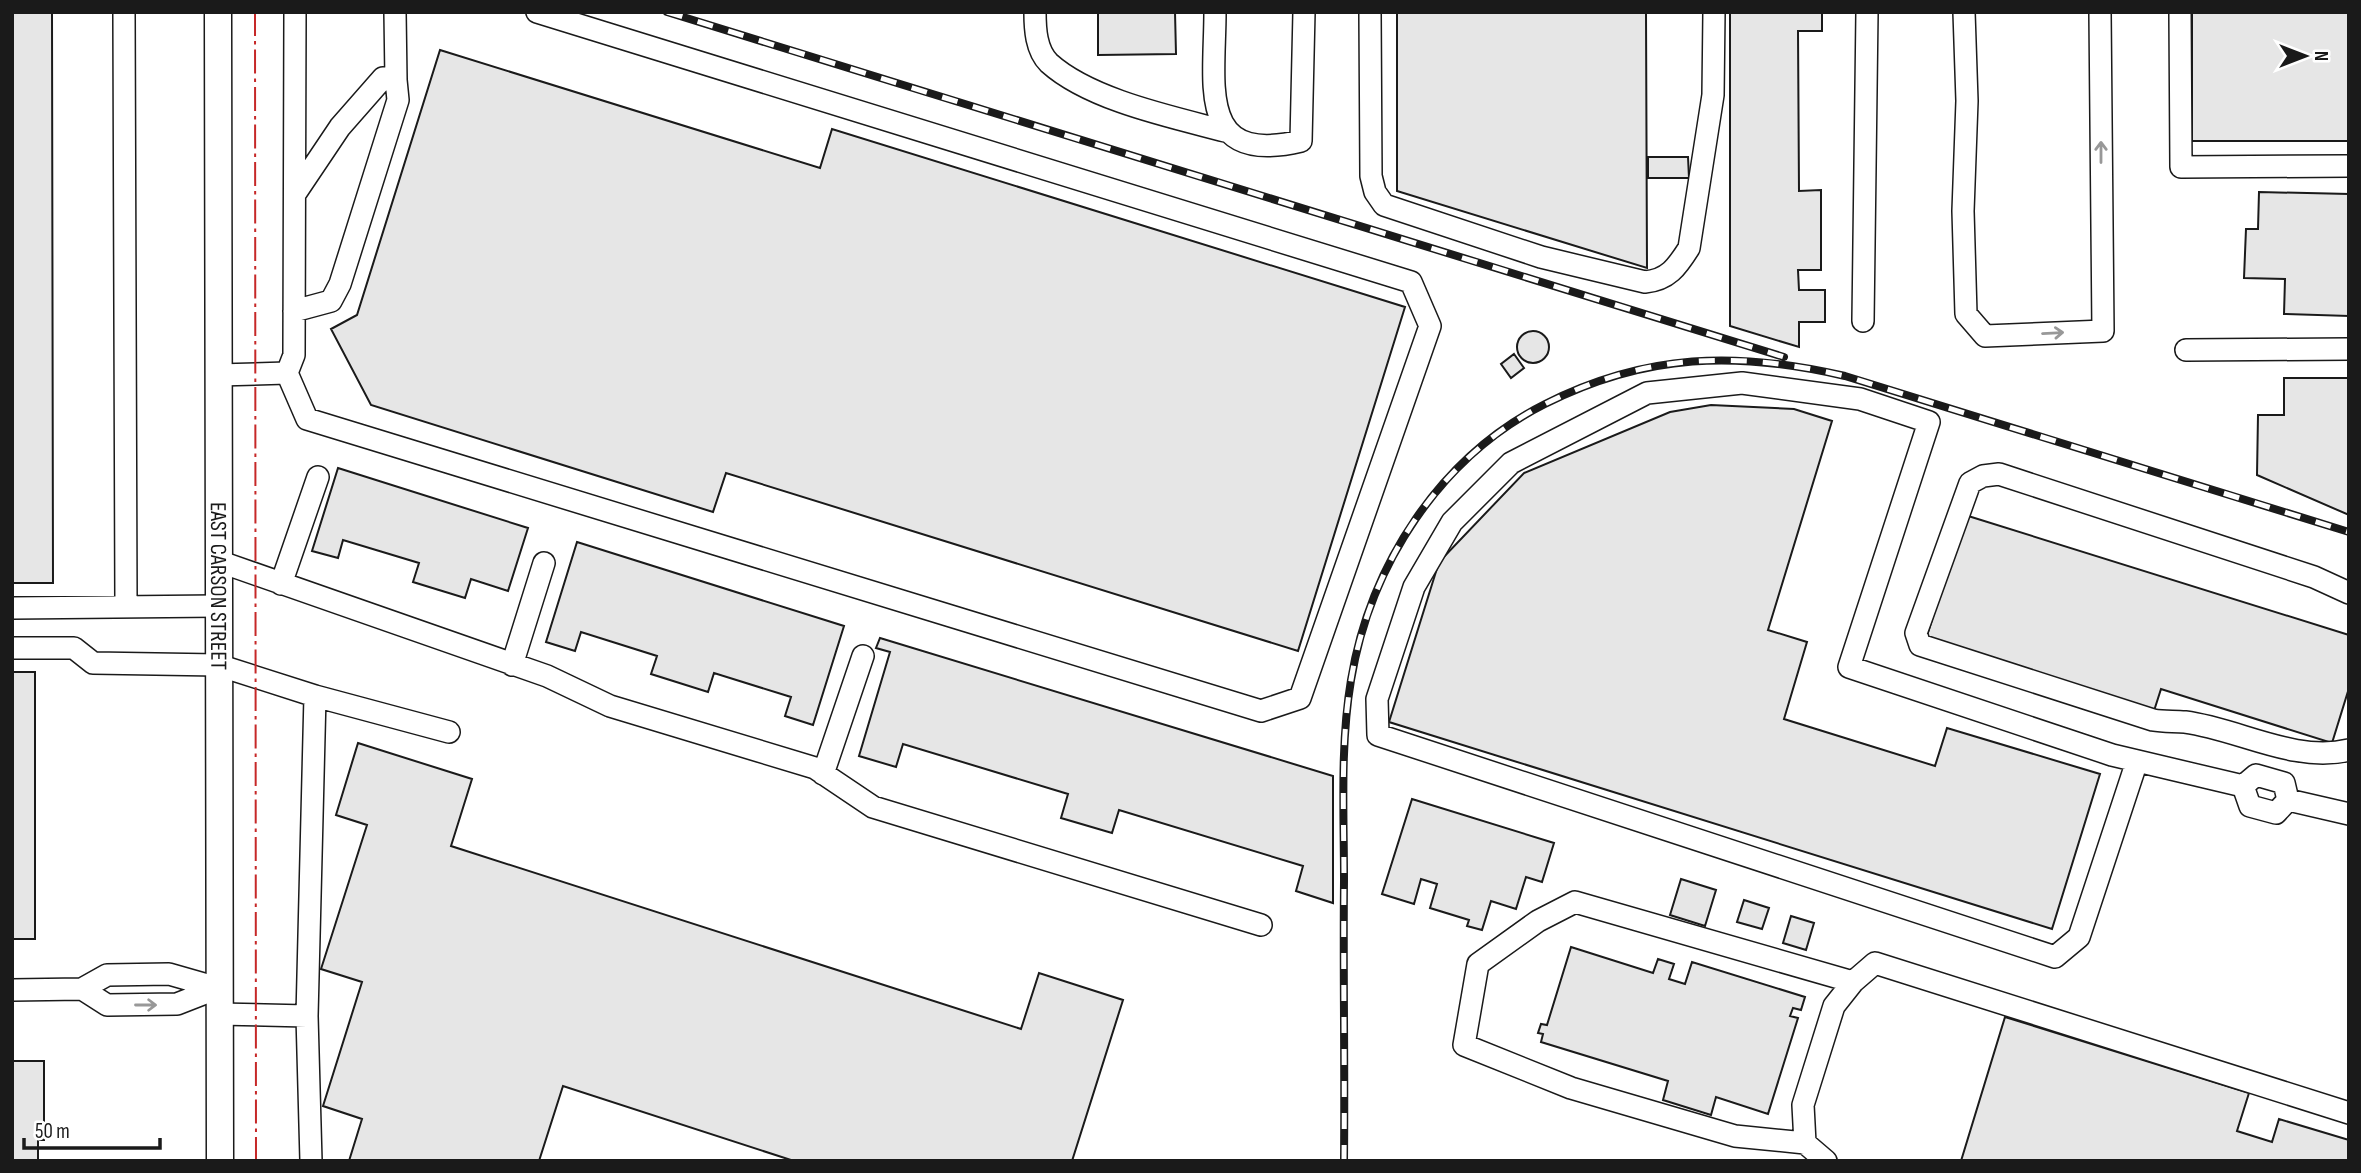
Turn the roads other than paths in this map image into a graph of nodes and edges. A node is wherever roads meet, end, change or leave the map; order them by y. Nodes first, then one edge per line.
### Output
1 (124, 12) edge
2 (218, 12) edge
3 (295, 12) edge
4 (395, 12) edge
5 (537, 12) edge
6 (1035, 12) edge
7 (1215, 12) edge
8 (1304, 12) edge
9 (1370, 12) edge
10 (1714, 12) edge
11 (1867, 12) edge
12 (1964, 12) edge
13 (2100, 12) edge
14 (2180, 12) edge
15 (396, 80) junction
16 (1225, 131) junction
17 (2349, 166) edge
18 (295, 194) junction
19 (294, 311) junction
20 (1863, 321) dead end
21 (2349, 349) edge
22 (2186, 350) dead end
23 (287, 373) junction
24 (218, 375) junction
25 (318, 477) dead end
26 (218, 561) junction
27 (544, 564) dead end
28 (281, 584) junction
29 (2349, 593) edge
30 (126, 606) junction
31 (218, 606) junction
32 (12, 608) edge
33 (12, 648) edge
34 (863, 656) dead end
35 (218, 665) junction
36 (512, 665) junction
37 (315, 696) junction
38 (449, 732) dead end
39 (2349, 750) edge
40 (2137, 761) junction
41 (823, 774) junction
42 (2349, 814) edge
43 (1261, 925) dead end
44 (1853, 982) junction
45 (82, 989) junction
46 (12, 990) edge
47 (218, 1001) junction
48 (307, 1016) junction
49 (2349, 1112) edge
50 (1805, 1143) junction
51 (220, 1161) edge
52 (311, 1161) edge
53 (1826, 1161) edge

1 - 30 street
2 - 24 main road, EAST CARSON STREET
3 - 18 street
4 - 15 street
5 - 23 street
6 - 16 street
7 - 16 street
8 - 16 street
9 - 10 street
11 - 20 street
12 -> 13 street
14 - 17 street
15 - 18 street
15 - 19 street
18 - 19 street
19 - 23 street
21 - 22 street
23 - 24 street
24 - 26 main road, EAST CARSON STREET
25 - 28 street
26 - 28 street
26 - 31 main road, EAST CARSON STREET
27 - 36 street
28 - 36 street
29 - 39 street
30 - 31 street
30 - 32 street
31 - 35 main road, EAST CARSON STREET
33 - 35 street
34 - 41 street
35 - 37 street
35 - 47 main road, EAST CARSON STREET
36 - 41 street
37 - 38 street
37 - 48 street
40 - 40 street
40 - 42 street
41 - 43 street
44 - 49 street
44 - 50 street
44 - 50 street
45 - 46 street
45 -> 47 street
45 - 47 street
47 - 48 street
47 - 51 main road, EAST CARSON STREET
48 - 52 street
50 - 53 street

